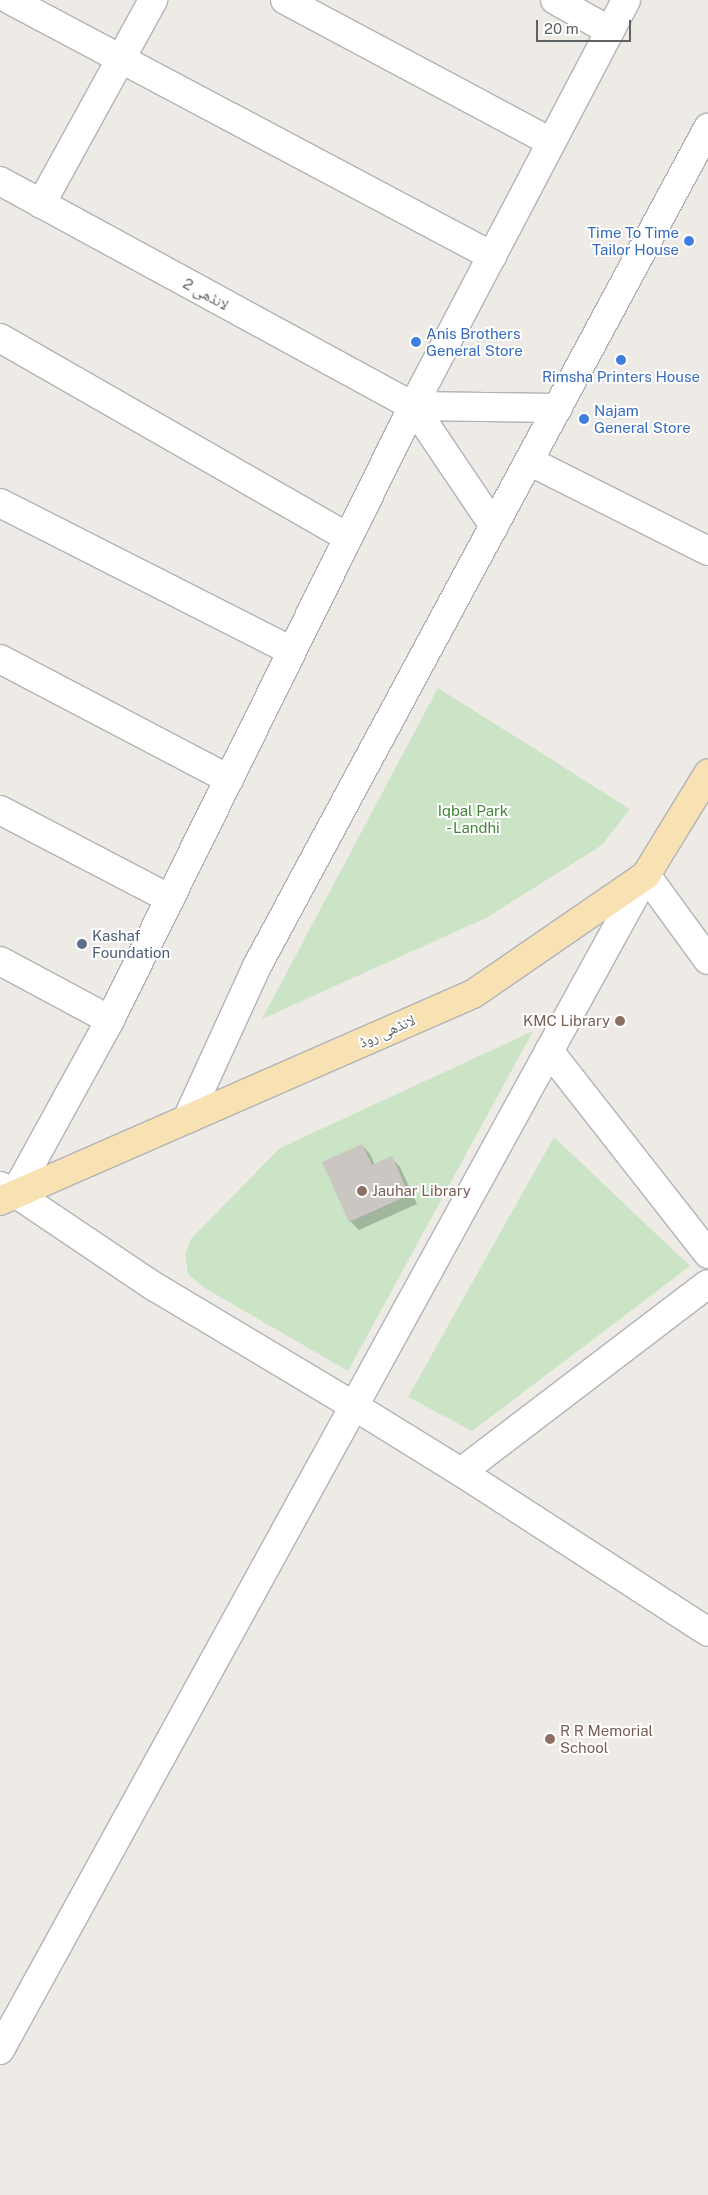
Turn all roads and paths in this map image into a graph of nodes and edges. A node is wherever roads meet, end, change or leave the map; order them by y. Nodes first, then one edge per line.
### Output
1 (10, 0) edge
2 (153, 0) edge
3 (285, 0) edge
4 (555, 0) edge
5 (626, 0) edge
6 (610, 31) junction
7 (120, 59) junction
8 (708, 128) edge
9 (552, 142) junction
10 (0, 181) edge
11 (41, 204) junction
12 (492, 256) junction
13 (0, 338) edge
14 (413, 406) junction
15 (558, 408) junction
16 (529, 461) junction
17 (0, 503) edge
18 (494, 526) junction
19 (348, 537) junction
20 (706, 545) edge
21 (292, 650) junction
22 (0, 659) edge
23 (708, 774) edge
24 (228, 779) junction
25 (0, 810) edge
26 (646, 875) junction
27 (170, 899) junction
28 (708, 960) edge
29 (0, 961) edge
30 (110, 1020) junction
31 (549, 1051) junction
32 (187, 1119) junction
33 (5, 1193) edge
34 (708, 1254) edge
35 (708, 1284) edge
36 (354, 1406) junction
37 (461, 1472) junction
38 (708, 1632) edge
39 (0, 2050) edge

1 - 7 street
2 - 7 street
3 - 9 street
4 - 6 street
5 - 6 street
6 - 9 street
7 - 11 street
7 - 12 street
8 - 15 street
9 - 12 street
10 - 11 street, لانڈھی 2
11 - 14 street, لانڈھی 2
12 - 14 street
13 - 19 street
14 - 15 street
14 - 18 street
14 - 19 street
15 - 16 street
16 - 18 street
16 - 20 street
17 - 21 street
18 - 32 street
19 - 21 street
21 - 24 street
22 - 24 street
23 - 26 main road, لانڈھی روڈ
24 - 27 street
25 - 27 street
26 - 28 street
26 - 31 street
26 - 32 main road, لانڈھی روڈ
27 - 30 street
29 - 30 street
30 - 33 street
31 - 34 street
31 - 36 street
32 - 33 main road, لانڈھی روڈ
33 - 36 street
35 - 37 street
36 - 37 street
36 - 39 street
37 - 38 street

